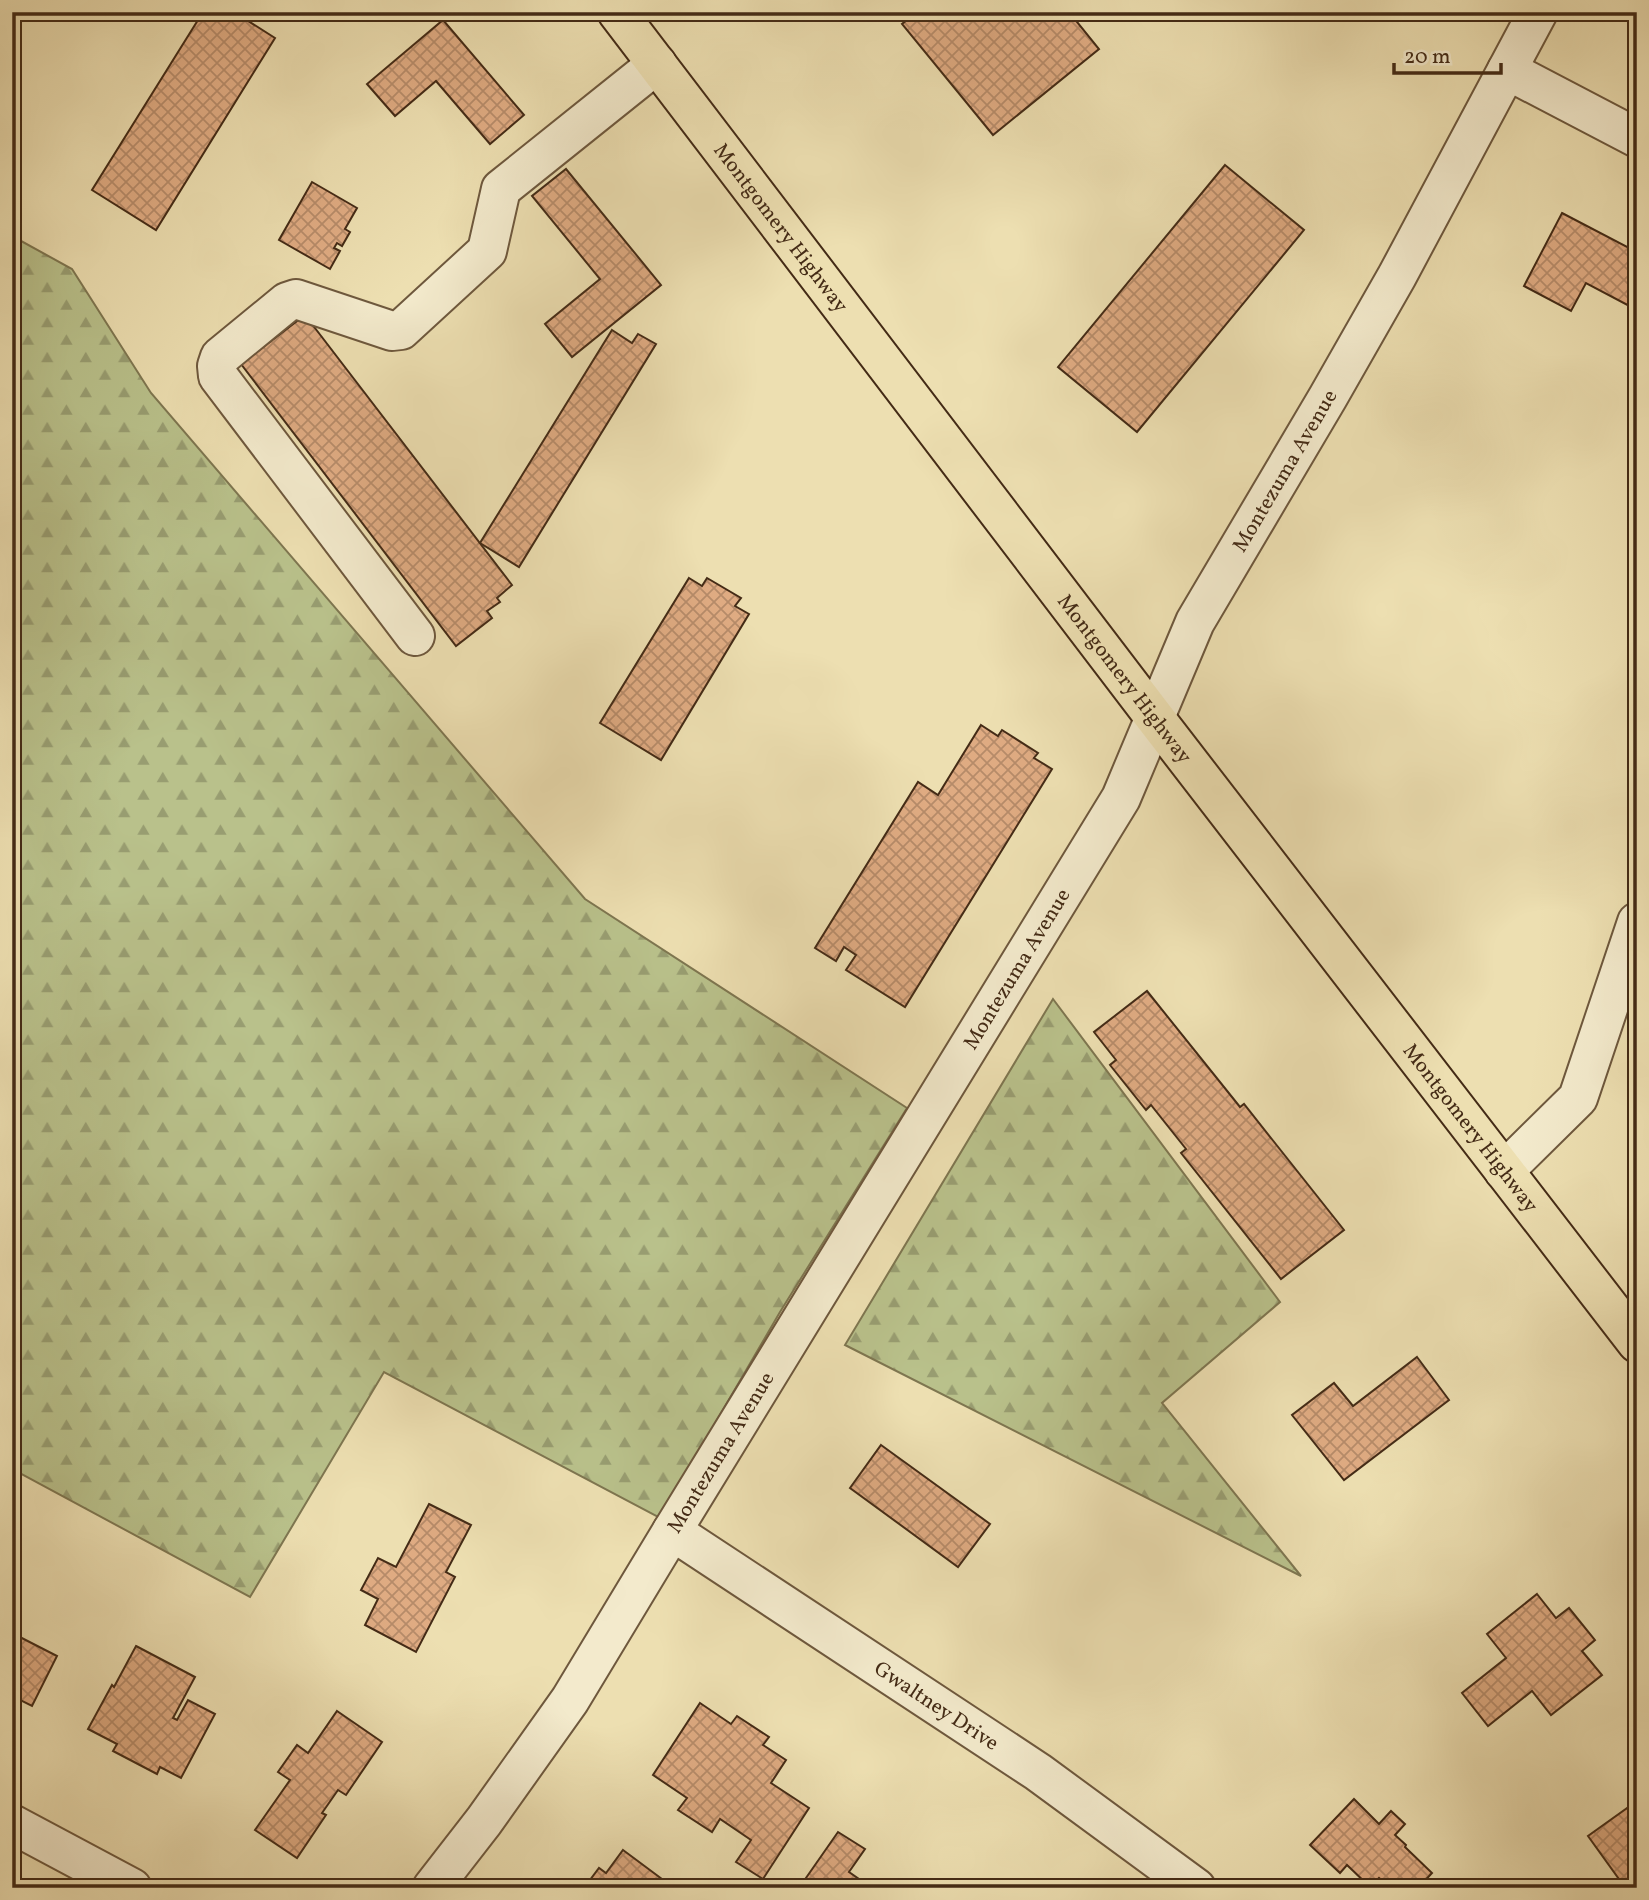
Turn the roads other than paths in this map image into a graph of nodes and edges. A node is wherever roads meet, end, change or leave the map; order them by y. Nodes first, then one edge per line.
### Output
1 (617, 12) edge
2 (1538, 12) edge
3 (657, 64) junction
4 (1507, 70) junction
5 (1637, 138) edge
6 (415, 636) dead end
7 (1155, 718) junction
8 (1637, 922) edge
9 (1504, 1171) junction
10 (1637, 1343) edge
11 (672, 1531) junction
12 (12, 1824) edge
13 (132, 1888) edge
14 (432, 1888) edge
15 (1196, 1888) edge

1 - 3 main road, Montgomery Highway
2 - 4 street, Montezuma Avenue
3 - 6 street
3 - 7 main road, Montgomery Highway
4 - 5 street
4 - 7 street, Montezuma Avenue
7 - 9 main road, Montgomery Highway
7 - 11 street, Montezuma Avenue
8 - 9 street
9 - 10 main road, Montgomery Highway
11 - 14 street, Montezuma Avenue
11 - 15 street, Gwaltney Drive
12 - 13 street

